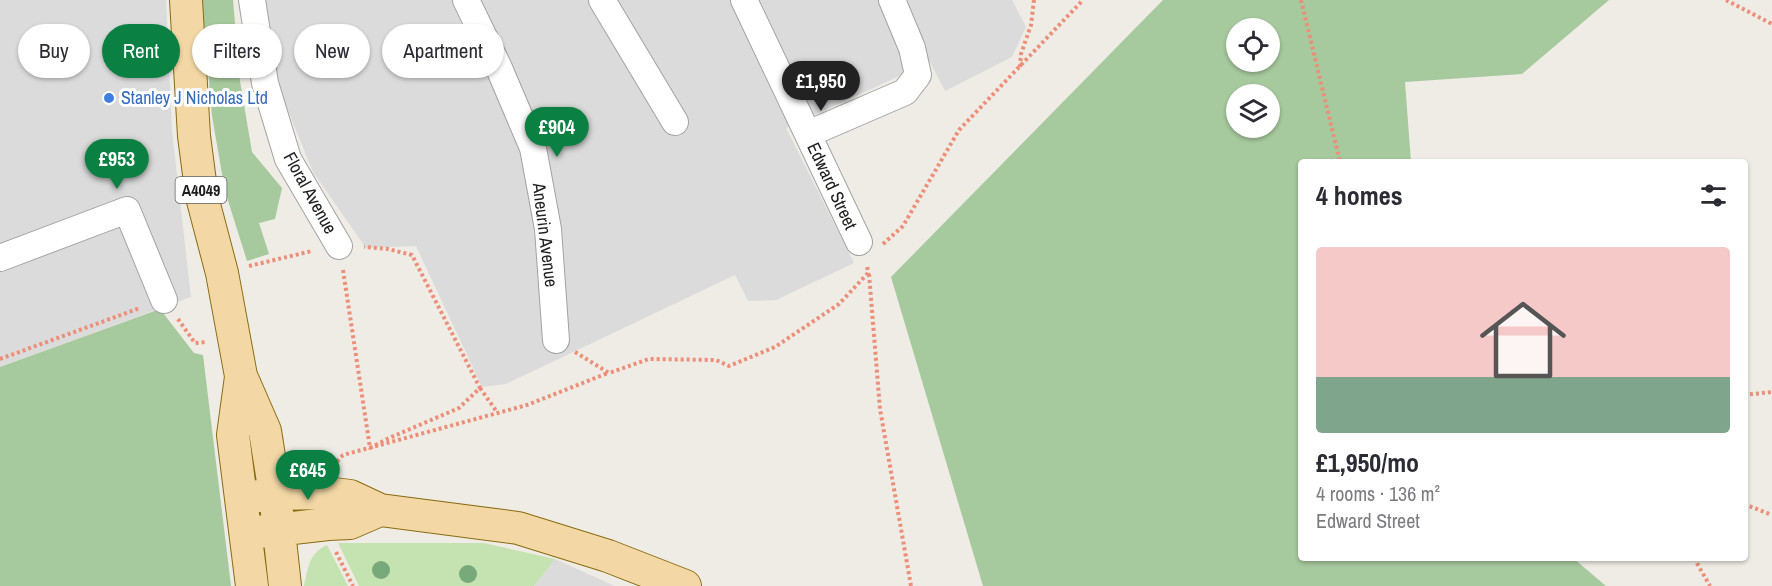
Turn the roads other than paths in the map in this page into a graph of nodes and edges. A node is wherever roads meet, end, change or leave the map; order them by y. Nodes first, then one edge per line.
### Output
1 (186, 0) edge
2 (252, 0) edge
3 (466, 0) edge
4 (602, 0) edge
5 (744, 0) edge
6 (892, 0) edge
7 (675, 122) dead end
8 (807, 134) junction
9 (339, 246) road end
10 (863, 250) road end
11 (0, 258) edge
12 (165, 300) road end
13 (556, 340) road end
14 (241, 376) junction
15 (275, 494) junction
16 (242, 498) junction
17 (380, 510) junction
18 (279, 530) junction
19 (246, 534) junction
20 (252, 586) edge
21 (285, 586) edge
22 (685, 586) edge

1 - 14 main road, A4049
2 - 9 street, Floral Avenue
3 - 13 street, Aneurin Avenue
4 - 7 street
5 - 8 street, Edward Street
6 - 8 street
8 - 10 street, Edward Street
11 - 12 street
14 - 15 main road, A4049
14 - 16 main road, A4049
15 - 16 main road
15 - 17 main road
15 - 18 main road, A4049
16 - 19 main road, A4049
17 - 18 main road
17 - 22 main road
18 - 19 main road
18 - 21 main road, A4049
19 - 20 main road, A4049

